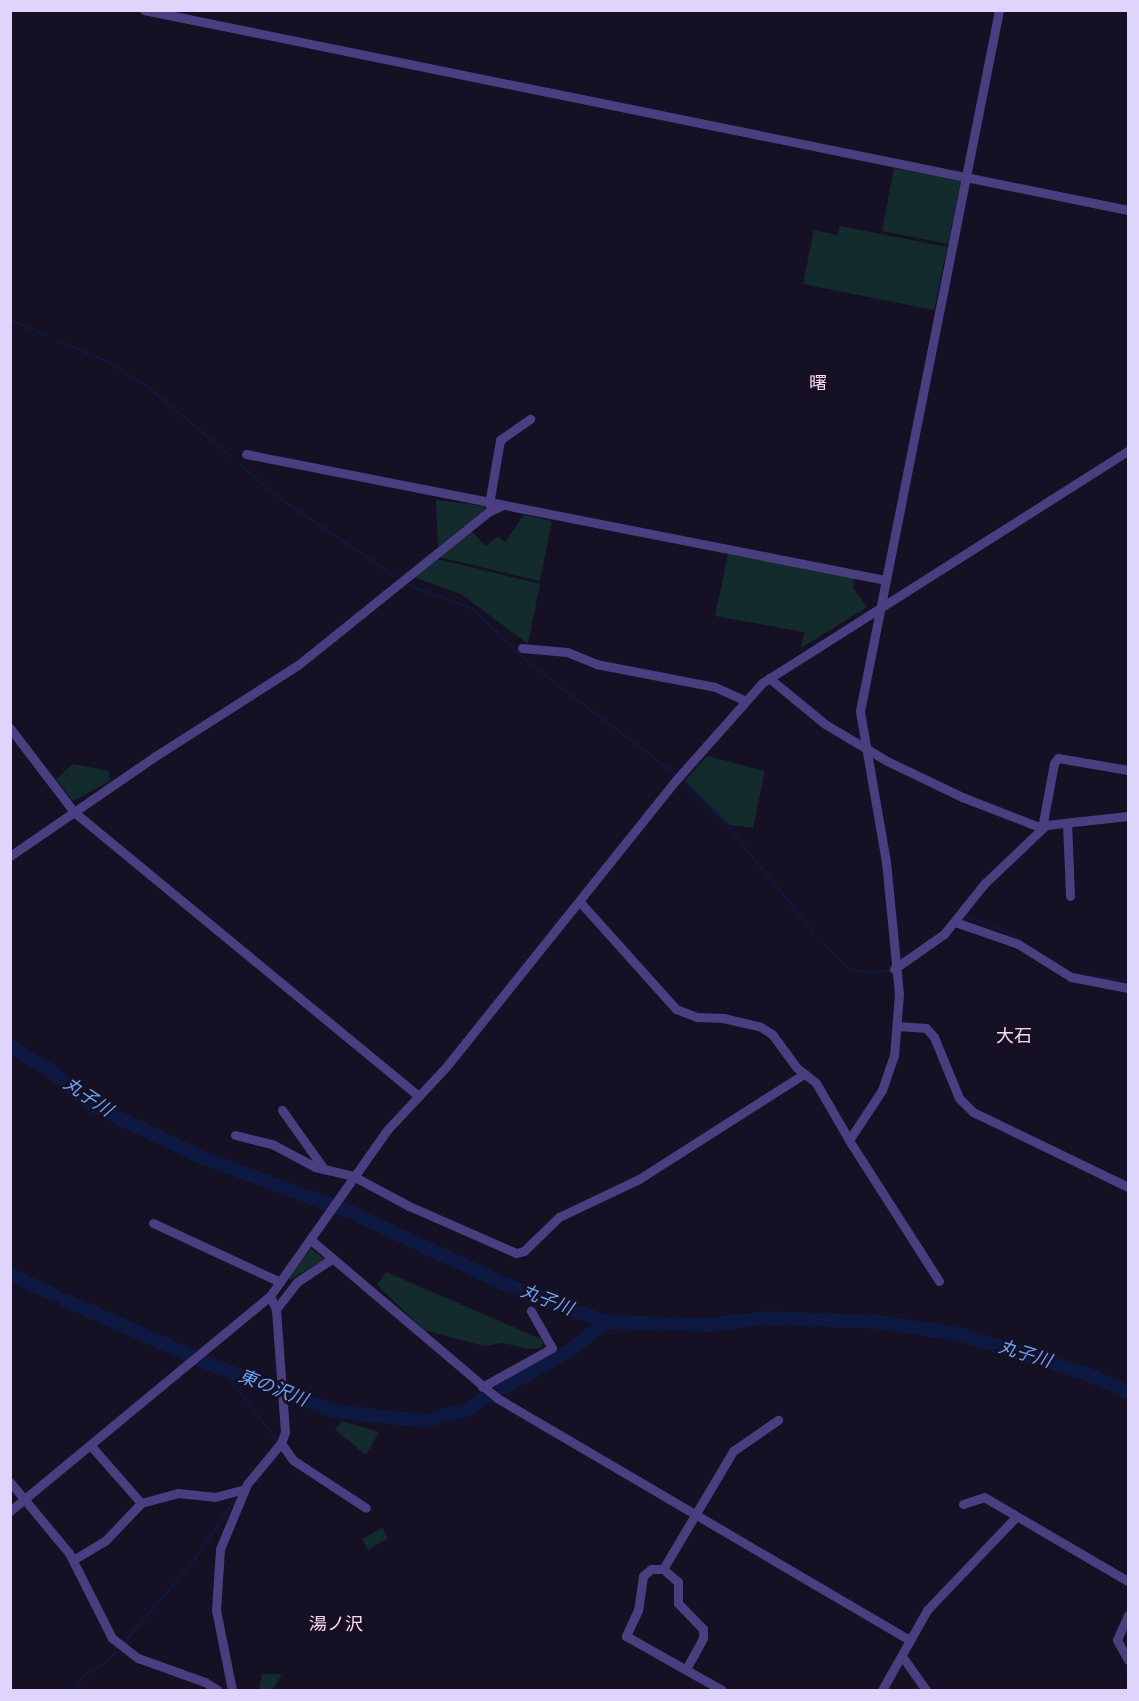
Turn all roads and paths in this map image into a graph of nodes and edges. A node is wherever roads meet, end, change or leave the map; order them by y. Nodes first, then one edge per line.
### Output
1 (144, 10) edge
2 (999, 10) edge
3 (967, 176) junction
4 (1128, 210) edge
5 (530, 419) dead end
6 (1128, 451) edge
7 (246, 454) dead end
8 (489, 504) junction
9 (501, 506) junction
10 (885, 580) junction
11 (879, 607) junction
12 (522, 648) dead end
13 (769, 678) junction
14 (744, 700) junction
15 (10, 728) edge
16 (867, 749) junction
17 (1128, 770) edge
18 (74, 812) junction
19 (1128, 816) edge
20 (1067, 823) junction
21 (1042, 828) junction
22 (10, 856) edge
23 (1070, 896) dead end
24 (580, 902) junction
25 (955, 922) junction
26 (894, 969) junction
27 (1128, 988) edge
28 (898, 1026) junction
29 (804, 1074) junction
30 (419, 1096) junction
31 (282, 1110) dead end
32 (235, 1135) dead end
33 (849, 1140) junction
34 (324, 1169) junction
35 (353, 1176) junction
36 (1128, 1187) edge
37 (153, 1223) dead end
38 (313, 1237) junction
39 (333, 1258) junction
40 (939, 1281) dead end
41 (279, 1282) junction
42 (270, 1296) junction
43 (276, 1309) junction
44 (531, 1311) dead end
45 (482, 1387) junction
46 (778, 1420) dead end
47 (281, 1443) junction
48 (91, 1446) junction
49 (10, 1482) edge
50 (245, 1489) junction
51 (25, 1499) junction
52 (141, 1503) junction
53 (963, 1504) dead end
54 (366, 1508) dead end
55 (10, 1511) edge
56 (695, 1514) junction
57 (1015, 1518) junction
58 (73, 1560) junction
59 (663, 1569) junction
60 (1128, 1581) edge
61 (1128, 1615) edge
62 (907, 1639) junction
63 (902, 1656) junction
64 (1128, 1660) edge
65 (686, 1669) junction
66 (218, 1690) edge
67 (232, 1690) edge
68 (722, 1690) edge
69 (882, 1690) edge
70 (926, 1690) edge

1 - 3 street
2 - 3 street
3 - 4 street
3 - 10 street
5 - 8 street
6 - 11 street
7 - 8 street
8 - 9 street
9 - 10 street
9 - 18 street
10 - 11 street
11 - 13 street
11 - 16 street
12 - 14 street
13 - 14 street
13 - 16 street
14 - 24 street
15 - 18 street
16 - 21 street
16 - 26 street
17 - 21 street
18 - 22 street
18 - 30 street
19 - 20 street
20 - 21 street
20 - 23 street
21 - 25 street
24 - 29 street
24 - 30 street
25 - 26 street
25 - 27 street
26 - 28 street
28 - 33 street
28 - 36 street
29 - 33 street
29 - 35 street
30 - 35 street
31 - 34 street
32 - 34 street
33 - 40 street
34 - 35 street
35 - 38 street
37 - 41 street
38 - 39 street
38 - 41 street
39 - 43 street
39 - 45 street
41 - 42 street
42 - 43 street
42 - 48 street
43 - 47 street
44 - 45 street
45 - 56 street
46 - 56 street
47 - 50 street
47 - 54 street
48 - 51 street
48 - 52 street
49 - 51 street
50 - 52 street
50 - 67 street
51 - 55 street
51 - 58 street
52 - 58 street
53 - 57 street
56 - 59 street
56 - 62 street
57 - 60 street
57 - 62 street
58 - 66 street
59 - 65 street
59 - 65 street
61 - 64 street
62 - 63 street
63 - 69 street
63 - 70 street
65 - 68 street

